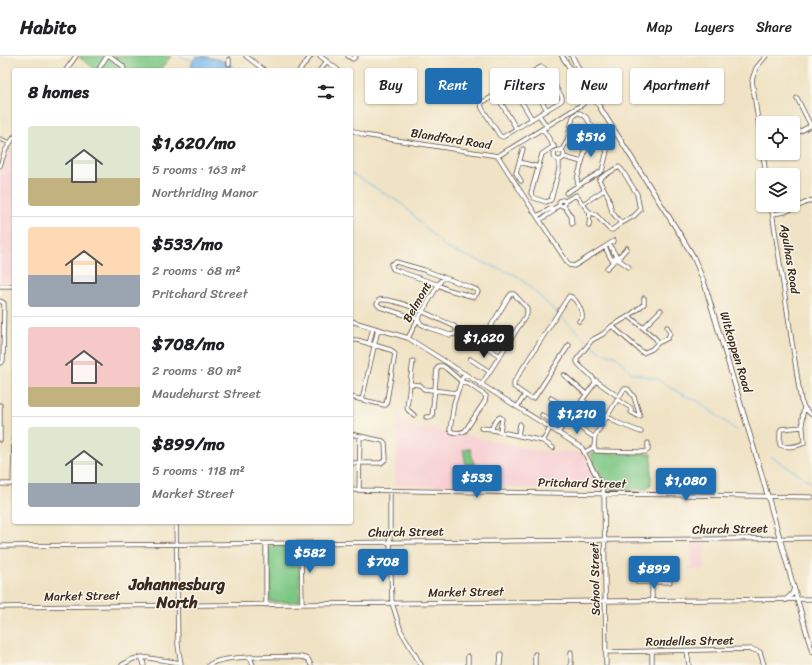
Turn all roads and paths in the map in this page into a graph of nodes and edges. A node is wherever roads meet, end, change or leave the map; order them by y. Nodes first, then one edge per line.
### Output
1 (76, 56) edge
2 (109, 56) edge
3 (246, 56) edge
4 (311, 56) edge
5 (320, 56) edge
6 (348, 56) edge
7 (356, 56) edge
8 (562, 56) edge
9 (572, 56) edge
10 (766, 56) edge
11 (229, 59) dead end
12 (327, 61) junction
13 (229, 64) dead end
14 (100, 66) dead end
15 (67, 68) edge
16 (124, 68) edge
17 (261, 68) edge
18 (302, 68) edge
19 (322, 68) edge
20 (336, 68) edge
21 (570, 68) edge
22 (578, 68) edge
23 (797, 98) dead end
24 (523, 104) edge
25 (583, 104) dead end
26 (597, 104) edge
27 (547, 110) junction
28 (539, 115) junction
29 (758, 116) edge
30 (532, 119) junction
31 (811, 126) edge
32 (516, 128) junction
33 (545, 128) junction
34 (594, 128) junction
35 (353, 131) edge
36 (800, 132) edge
37 (0, 138) edge
38 (12, 140) edge
39 (10, 143) junction
40 (554, 146) junction
41 (523, 149) dead end
42 (562, 150) junction
43 (557, 151) junction
44 (498, 156) junction
45 (564, 157) junction
46 (559, 160) junction
47 (519, 162) junction
48 (582, 162) junction
49 (0, 163) edge
50 (539, 167) junction
51 (521, 181) dead end
52 (578, 186) junction
53 (604, 190) junction
54 (566, 193) dead end
55 (812, 200) edge
56 (563, 204) junction
57 (583, 204) junction
58 (556, 208) junction
59 (590, 212) junction
60 (773, 214) joint
61 (537, 216) junction
62 (540, 220) junction
63 (572, 224) dead end
64 (620, 224) junction
65 (589, 226) dead end
66 (614, 241) dead end
67 (609, 244) junction
68 (605, 247) junction
69 (627, 248) dead end
70 (618, 258) junction
71 (629, 267) dead end
72 (607, 268) dead end
73 (443, 277) junction
74 (439, 284) junction
75 (0, 286) edge
76 (12, 286) edge
77 (644, 298) dead end
78 (0, 301) edge
79 (661, 310) dead end
80 (422, 312) junction
81 (629, 316) junction
82 (418, 319) junction
83 (579, 321) dead end
84 (353, 322) edge
85 (672, 325) dead end
86 (612, 326) junction
87 (373, 328) junction
88 (643, 328) junction
89 (378, 329) junction
90 (2, 331) edge
91 (408, 338) junction
92 (353, 340) edge
93 (658, 343) junction
94 (371, 344) junction
95 (569, 345) dead end
96 (500, 356) junction
97 (470, 359) dead end
98 (413, 361) dead end
99 (0, 363) edge
100 (490, 372) junction
101 (464, 373) junction
102 (564, 375) dead end
103 (595, 380) junction
104 (462, 382) junction
105 (410, 384) junction
106 (481, 385) junction
107 (435, 390) junction
108 (457, 394) junction
109 (586, 394) junction
110 (525, 395) junction
111 (616, 397) junction
112 (634, 397) junction
113 (353, 398) edge
114 (551, 398) dead end
115 (362, 400) junction
116 (582, 400) junction
117 (561, 404) junction
118 (0, 405) edge
119 (628, 406) junction
120 (517, 407) junction
121 (804, 408) junction
122 (575, 414) junction
123 (414, 415) dead end
124 (542, 415) dead end
125 (606, 415) junction
126 (812, 415) edge
127 (426, 417) dead end
128 (570, 421) junction
129 (520, 424) dead end
130 (803, 427) junction
131 (481, 428) dead end
132 (550, 428) junction
133 (492, 429) junction
134 (500, 431) junction
135 (641, 432) dead end
136 (558, 433) junction
137 (353, 434) edge
138 (518, 435) junction
139 (360, 436) junction
140 (592, 436) dead end
141 (0, 440) edge
142 (543, 441) junction
143 (648, 443) dead end
144 (594, 447) junction
145 (553, 448) dead end
146 (585, 452) junction
147 (353, 463) edge
148 (359, 463) junction
149 (0, 484) edge
150 (12, 484) edge
151 (353, 490) edge
152 (359, 490) junction
153 (390, 491) junction
154 (604, 494) junction
155 (768, 496) junction
156 (812, 497) edge
157 (176, 524) edge
158 (780, 538) junction
159 (812, 538) edge
160 (605, 540) junction
161 (390, 542) junction
162 (177, 544) junction
163 (266, 544) junction
164 (301, 544) junction
165 (0, 546) edge
166 (637, 582) dead end
167 (652, 582) junction
168 (670, 582) dead end
169 (794, 588) junction
170 (812, 599) edge
171 (786, 600) junction
172 (798, 600) junction
173 (606, 601) junction
174 (652, 601) junction
175 (392, 603) junction
176 (302, 604) junction
177 (177, 605) junction
178 (266, 605) junction
179 (0, 607) edge
180 (687, 650) junction
181 (812, 650) edge
182 (652, 651) junction
183 (571, 652) dead end
184 (606, 652) junction
185 (501, 654) dead end
186 (535, 654) dead end
187 (468, 656) dead end
188 (142, 657) junction
189 (250, 657) junction
190 (181, 664) edge
191 (122, 665) edge
192 (144, 665) edge
193 (209, 665) edge
194 (253, 665) edge
195 (310, 665) edge
196 (421, 665) edge
197 (468, 665) edge
198 (500, 665) edge
199 (535, 665) edge
200 (571, 665) edge
201 (606, 665) edge
202 (652, 665) edge
203 (689, 665) edge
204 (764, 665) edge

1 - 15 street
2 - 14 street
2 - 16 street
3 - 17 street
4 - 18 street
5 - 12 street
6 - 7 street
8 - 21 main road, Witkoppen Road
9 - 22 main road, Witkoppen Road
10 - 29 street
11 - 13 street
12 - 19 street
12 - 20 street
23 - 31 street
24 - 30 street
25 - 33 street, Blandford Road
26 - 155 main road, Witkoppen Road
27 - 27 street
27 - 28 street
28 - 30 street
28 - 33 street
30 - 32 street
31 - 36 street
32 - 32 street
33 - 40 street
33 - 44 street, Blandford Road
34 - 42 street
34 - 48 street
34 - 52 street
35 - 44 street, Blandford Road
37 - 39 street
38 - 39 street
39 - 49 street
40 - 43 street
40 - 50 street
41 - 47 street
42 - 43 street
42 - 45 street
43 - 46 street
44 - 61 street
45 - 46 street
45 - 48 street
46 - 50 street
47 - 50 street
47 - 51 street
48 - 52 street
52 - 54 street
53 - 57 street
53 - 64 street
53 - 64 street
55 - 60 street
56 - 57 street
56 - 58 street
56 - 63 street
57 - 59 street
58 - 61 street
58 - 62 street
59 - 64 street
59 - 65 street
60 - 121 street, Agulhas Road
61 - 62 street
62 - 68 street
66 - 67 street
67 - 68 street
67 - 70 street
68 - 70 street
69 - 70 street
70 - 71 street
70 - 72 street
73 - 74 street, Belmont
73 - 74 street
73 - 74 street
74 - 80 street, Belmont
75 - 76 street
77 - 81 street
78 - 90 street
79 - 88 street
80 - 82 street, Belmont
80 - 82 street
80 - 82 street
81 - 86 street
81 - 88 street
82 - 91 street, Belmont
83 - 110 street
84 - 87 street
85 - 93 street
86 - 93 street
86 - 103 street
87 - 89 street
87 - 94 street
88 - 93 street
89 - 91 street
89 - 94 street
90 - 99 street
91 - 101 street
92 - 94 street
94 - 115 street
94 - 115 street
95 - 110 street
96 - 96 street
96 - 100 street
97 - 100 street
98 - 105 street
100 - 106 street
101 - 104 street
101 - 106 street
102 - 109 street
103 - 109 street
103 - 111 street
104 - 107 street
104 - 108 street
104 - 108 street
105 - 107 street
105 - 123 street
106 - 120 street
107 - 108 street
107 - 127 street
109 - 116 street
110 - 120 street
111 - 112 street
111 - 119 street
111 - 125 street
112 - 119 street
112 - 119 street
113 - 115 street
114 - 117 street
116 - 122 street
116 - 125 street
117 - 122 street
117 - 124 street
118 - 141 street
120 - 132 street
121 - 126 street
121 - 130 street
122 - 128 street
125 - 135 street
125 - 144 street
128 - 136 street
128 - 140 street
129 - 138 street
130 - 130 street
131 - 133 street
132 - 136 street
132 - 142 street
133 - 134 street
133 - 134 street
134 - 138 street
136 - 146 street
137 - 139 street
138 - 142 street
139 - 148 street
139 - 148 street
142 - 145 street
143 - 144 street
144 - 146 street
146 - 154 street
147 - 148 street
148 - 152 street
149 - 150 street
151 - 152 street, Pritchard Street
152 - 153 street, Pritchard Street
153 - 154 street, Pritchard Street
153 - 161 street
154 - 155 street, Pritchard Street
154 - 160 street, School Street
155 - 156 street, Pritchard Street
155 - 158 main road, Witkoppen Road
157 - 162 street
158 - 159 street, Church Street
158 - 160 street, Church Street
158 - 169 main road, Witkoppen Road
160 - 161 street, Church Street
160 - 173 street, School Street
161 - 164 street, Church Street
161 - 175 street
162 - 163 street, Church Street
162 - 165 street, Church Street
162 - 177 street
163 - 164 street, Church Street
163 - 178 street
164 - 176 street
166 - 167 street
167 - 168 street
167 - 174 street
169 - 171 main road
169 - 172 main road, Witkoppen Road
170 - 172 street, Market Street
171 - 172 street, Market Street
171 - 174 street, Market Street
172 - 181 main road, Witkoppen Road
173 - 174 street, Market Street
173 - 175 street, Market Street
173 - 184 street, School Street
175 - 176 street, Market Street
175 - 196 street
176 - 178 street, Market Street
177 - 178 street, Market Street
177 - 179 street, Market Street
177 - 190 street
180 - 182 street, Rondelles Street
180 - 203 street
180 - 204 street, Rondelles Street
182 - 184 street, Rondelles Street
182 - 202 street
183 - 200 street
184 - 201 street, School Street
185 - 198 street
186 - 199 street
187 - 197 street
188 - 190 street
188 - 191 street
188 - 192 street
189 - 193 street
189 - 194 street
189 - 195 street

